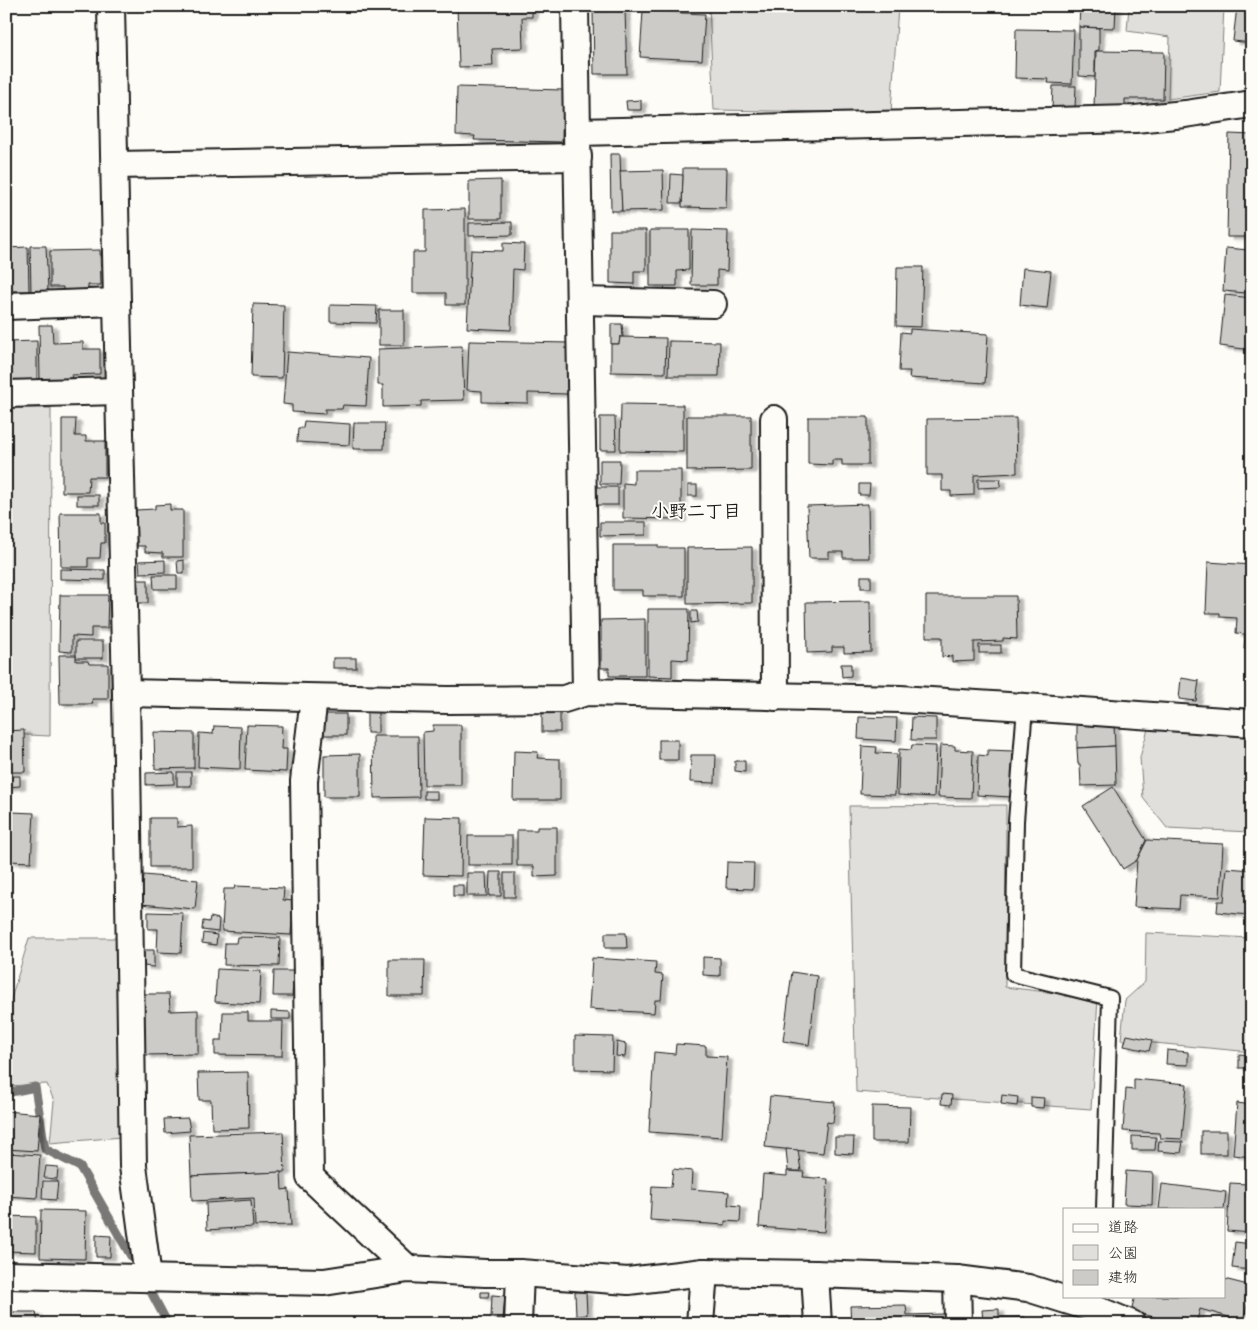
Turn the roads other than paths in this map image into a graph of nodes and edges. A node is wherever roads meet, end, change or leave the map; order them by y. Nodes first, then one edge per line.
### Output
1 (111, 6) edge
2 (575, 6) edge
3 (1252, 104) edge
4 (578, 132) junction
5 (578, 157) junction
6 (115, 165) junction
7 (580, 301) junction
8 (117, 302) junction
9 (713, 304) dead end
10 (6, 306) edge
11 (119, 391) junction
12 (6, 394) edge
13 (774, 419) dead end
14 (586, 692) junction
15 (126, 693) junction
16 (775, 696) junction
17 (314, 698) junction
18 (1025, 707) junction
19 (1252, 723) edge
20 (1104, 1208) edge
21 (408, 1269) junction
22 (704, 1272) junction
23 (520, 1273) junction
24 (6, 1274) edge
25 (815, 1274) junction
26 (148, 1278) junction
27 (957, 1279) junction
28 (1063, 1296) edge
29 (1075, 1298) edge
30 (1098, 1303) edge
31 (518, 1324) edge
32 (700, 1324) edge
33 (818, 1324) edge
34 (958, 1324) edge
35 (1132, 1324) edge

1 - 6 street
2 - 4 street
3 - 4 street
4 - 5 street
5 - 6 street
5 - 7 street
6 - 8 street
7 - 9 street
7 - 14 street
8 - 10 street
8 - 11 street
11 - 12 street
11 - 15 street
13 - 16 street
14 - 16 street
14 - 17 street
15 - 17 street
15 - 26 street
16 - 18 street
17 - 21 street
18 - 19 street
18 - 20 lane
21 - 23 street
21 - 26 street
22 - 23 street
22 - 25 street
22 - 32 street
23 - 31 street
24 - 26 street
25 - 27 street
25 - 33 street
27 - 28 street
27 - 34 street
29 - 30 street
30 - 35 street

